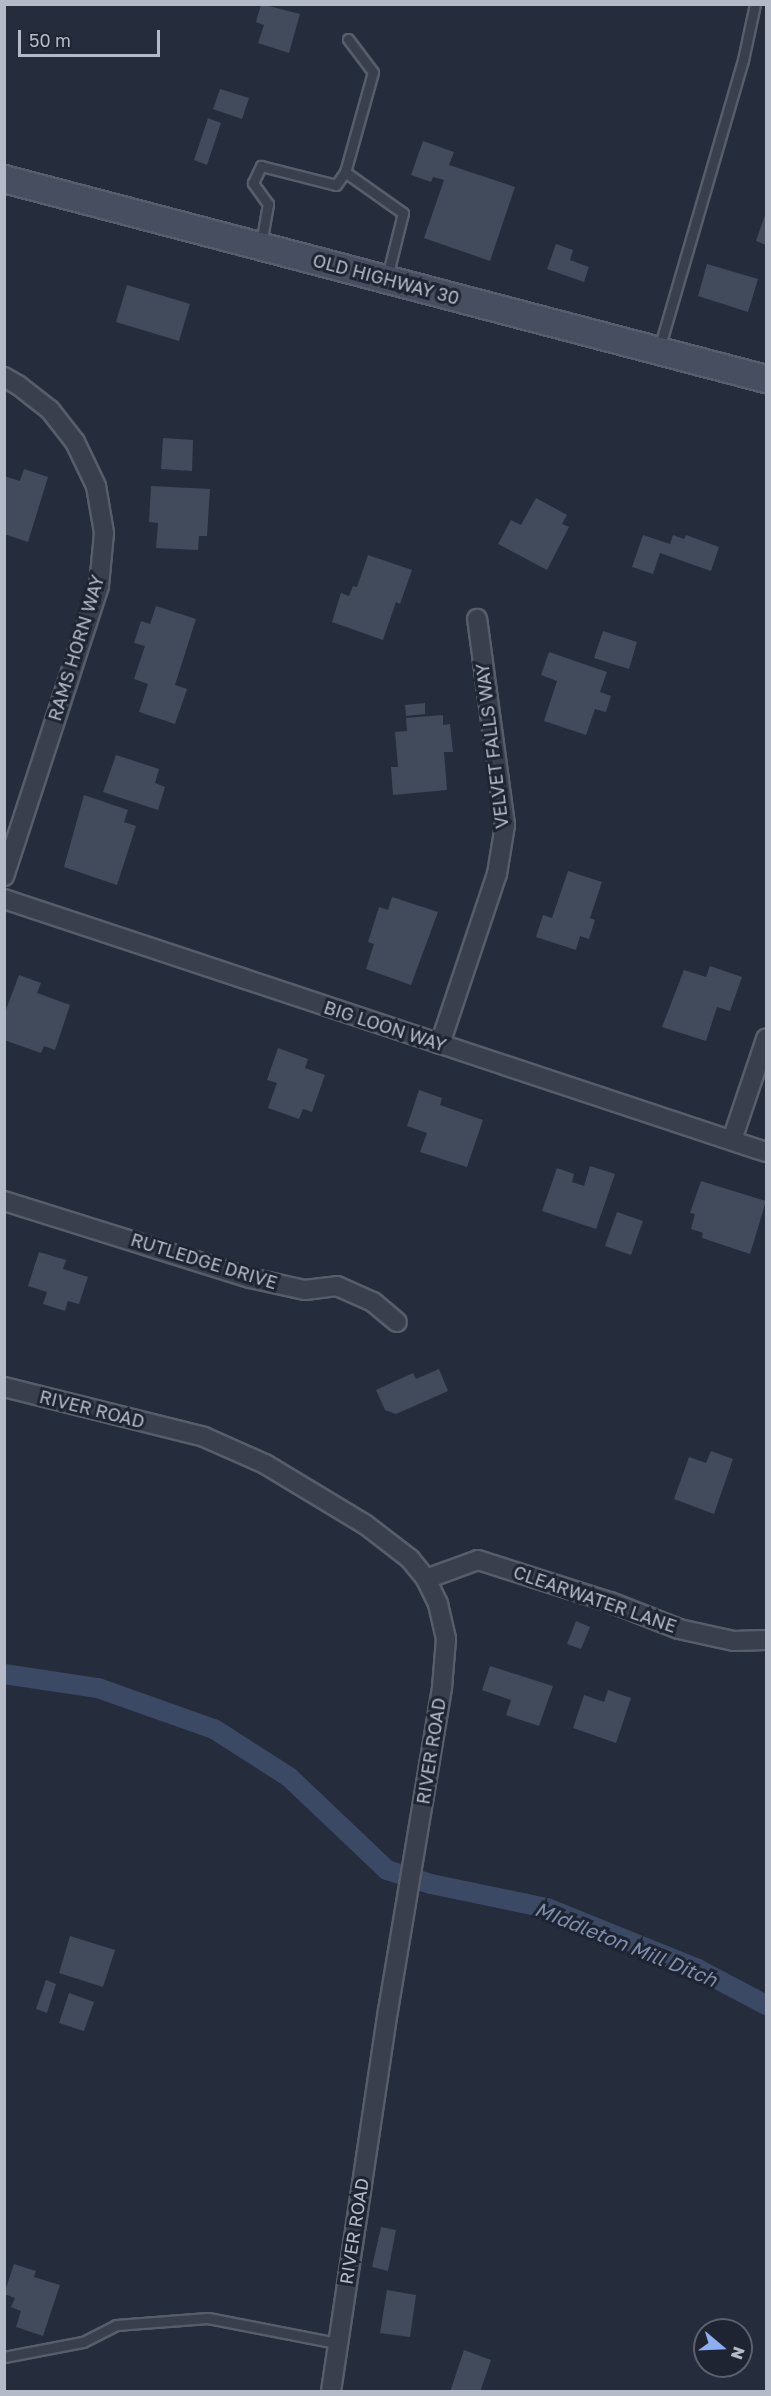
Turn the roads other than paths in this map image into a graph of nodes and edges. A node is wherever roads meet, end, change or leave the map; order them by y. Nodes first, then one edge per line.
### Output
1 (755, 4) edge
2 (348, 39) dead end
3 (345, 172) junction
4 (4, 179) edge
5 (260, 246) junction
6 (387, 279) junction
7 (658, 350) junction
8 (4, 377) edge
9 (766, 379) edge
10 (477, 619) dead end
11 (4, 876) edge
12 (4, 899) edge
13 (766, 1039) edge
14 (440, 1044) junction
15 (732, 1140) junction
16 (766, 1152) edge
17 (4, 1201) edge
18 (397, 1322) dead end
19 (4, 1387) edge
20 (426, 1579) junction
21 (766, 1640) edge
22 (337, 2343) junction
23 (4, 2357) edge
24 (331, 2391) edge

1 - 7 lane
2 - 3 lane
3 - 5 lane
3 - 6 lane
4 - 5 street, OLD HIGHWAY 30
5 - 6 street, OLD HIGHWAY 30
6 - 7 street, OLD HIGHWAY 30
7 - 9 street, OLD HIGHWAY 30
8 - 11 street, RAMS HORN WAY
10 - 14 street, VELVET FALLS WAY
12 - 14 street, BIG LOON WAY
13 - 15 street
14 - 15 street, BIG LOON WAY
15 - 16 street, BIG LOON WAY
17 - 18 street, RUTLEDGE DRIVE
19 - 20 street, RIVER ROAD
20 - 21 street, CLEARWATER LANE
20 - 22 street, RIVER ROAD
22 - 23 lane
22 - 24 street, RIVER ROAD

